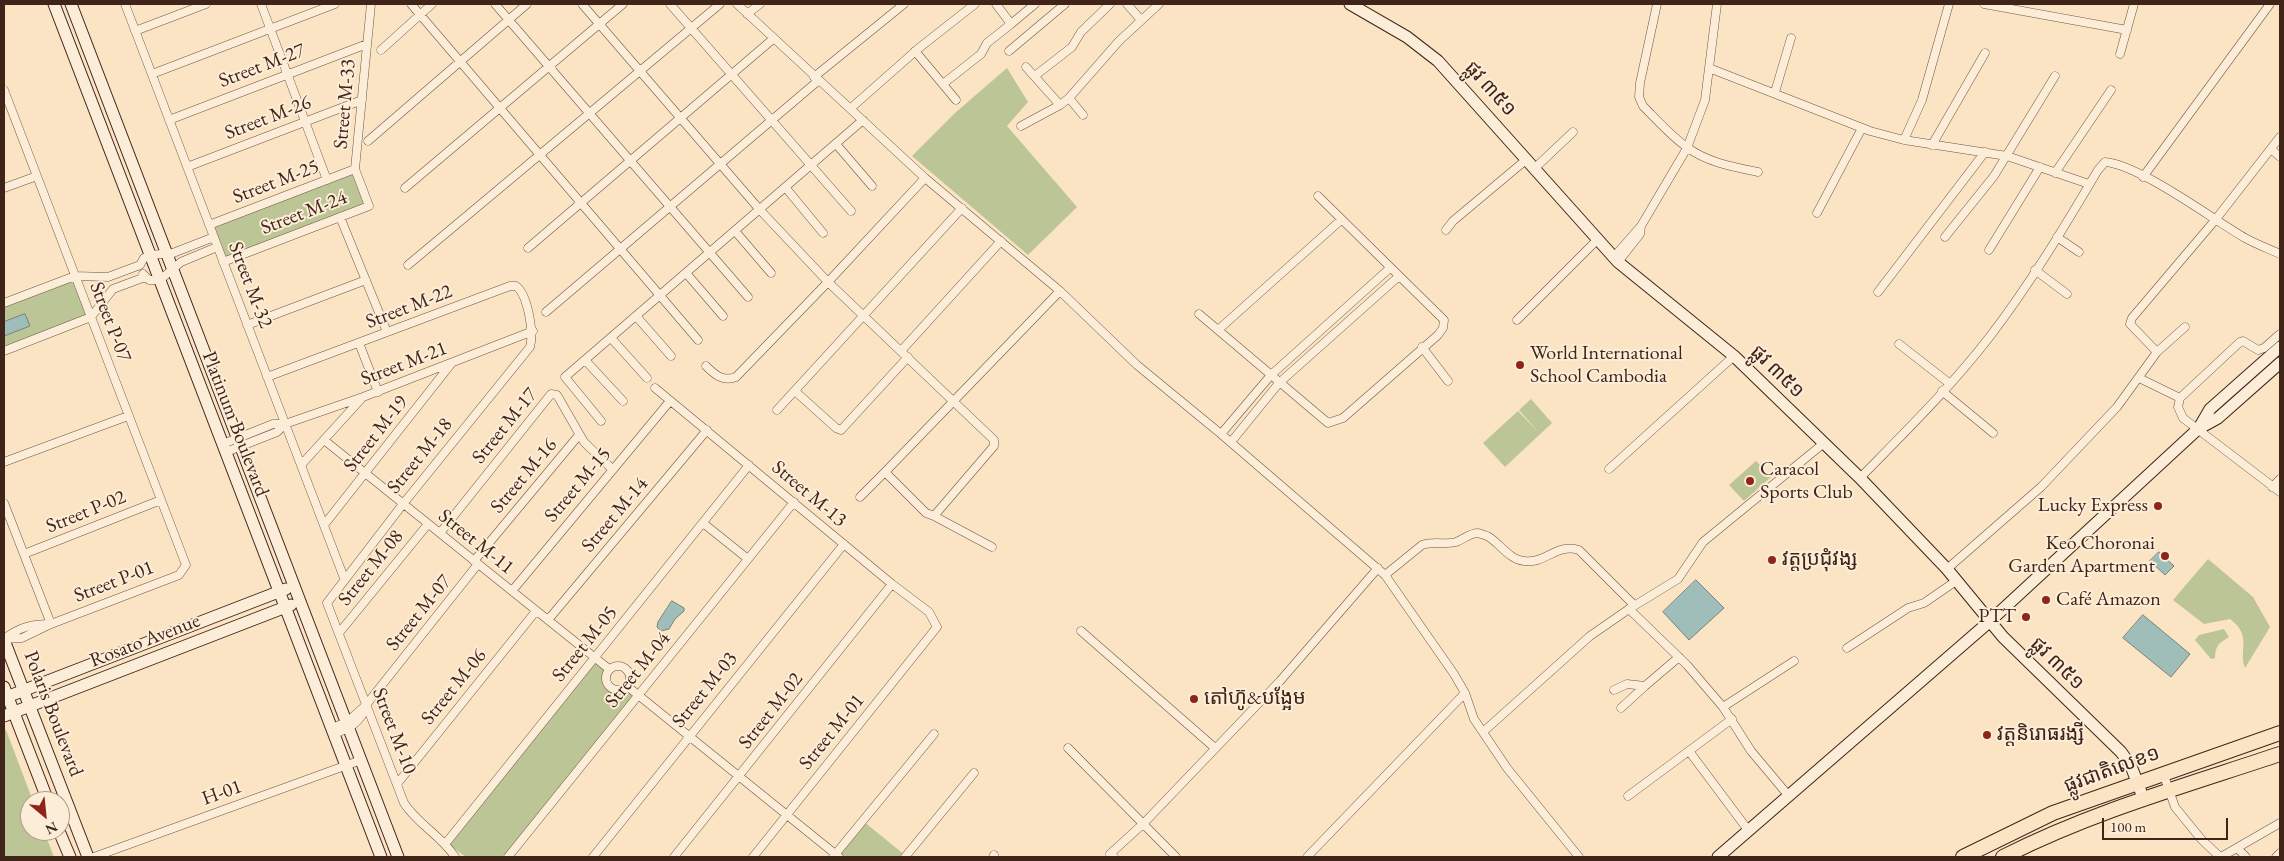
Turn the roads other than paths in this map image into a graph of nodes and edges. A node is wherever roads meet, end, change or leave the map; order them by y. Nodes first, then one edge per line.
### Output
1 (54, 4) edge
2 (71, 4) edge
3 (125, 4) edge
4 (206, 4) edge
5 (261, 4) edge
6 (335, 4) edge
7 (371, 4) edge
8 (411, 4) edge
9 (432, 4) edge
10 (495, 4) edge
11 (527, 4) edge
12 (582, 4) edge
13 (623, 4) edge
14 (670, 4) edge
15 (720, 4) edge
16 (737, 4) edge
17 (760, 4) edge
18 (904, 4) edge
19 (975, 4) edge
20 (996, 4) edge
21 (1035, 4) edge
22 (1065, 4) edge
23 (1110, 4) edge
24 (1127, 4) edge
25 (1159, 4) edge
26 (1350, 4) edge
27 (1656, 4) edge
28 (1717, 4) edge
29 (1949, 4) edge
30 (1984, 4) edge
31 (2134, 4) edge
32 (2270, 4) edge
33 (420, 14) junction
34 (747, 14) junction
35 (509, 19) junction
36 (1141, 20) junction
37 (600, 24) junction
38 (1011, 24) junction
39 (271, 28) junction
40 (691, 28) junction
41 (135, 30) junction
42 (2127, 30) junction
43 (1791, 38) dead end
44 (773, 39) junction
45 (367, 44) junction
46 (381, 50) dead end
47 (915, 51) junction
48 (1009, 51) dead end
49 (1985, 53) dead end
50 (2120, 54) dead end
51 (460, 61) junction
52 (549, 66) junction
53 (1026, 66) dead end
54 (1710, 68) junction
55 (640, 72) junction
56 (731, 73) junction
57 (152, 74) junction
58 (288, 74) junction
59 (1036, 75) junction
60 (2055, 76) dead end
61 (816, 79) junction
62 (943, 84) junction
63 (4, 90) edge
64 (2111, 90) dead end
65 (1775, 92) junction
66 (1069, 98) junction
67 (362, 100) junction
68 (956, 100) dead end
69 (1060, 105) junction
70 (500, 108) junction
71 (851, 108) junction
72 (589, 113) junction
73 (1083, 115) dead end
74 (680, 118) junction
75 (771, 119) junction
76 (169, 120) junction
77 (863, 120) junction
78 (305, 122) junction
79 (1021, 126) dead end
80 (1862, 128) junction
81 (1573, 132) dead end
82 (2280, 137) edge
83 (1904, 140) junction
84 (368, 141) dead end
85 (836, 144) junction
86 (1932, 145) junction
87 (1687, 148) junction
88 (2271, 149) junction
89 (1985, 152) junction
90 (540, 155) junction
91 (2007, 156) junction
92 (2280, 157) edge
93 (1527, 158) junction
94 (630, 160) junction
95 (720, 164) junction
96 (811, 165) junction
97 (187, 167) junction
98 (2040, 167) junction
99 (1535, 168) junction
100 (355, 169) junction
101 (1758, 172) dead end
102 (2055, 173) junction
103 (37, 176) junction
104 (2143, 176) junction
105 (925, 178) junction
106 (326, 180) junction
107 (2089, 184) junction
108 (872, 186) dead end
109 (786, 187) junction
110 (4, 188) edge
111 (405, 188) dead end
112 (1318, 196) dead end
113 (581, 203) junction
114 (369, 206) joint
115 (669, 206) junction
116 (962, 208) junction
117 (760, 210) junction
118 (851, 211) dead end
119 (1817, 213) dead end
120 (340, 217) junction
121 (2216, 219) junction
122 (1340, 220) junction
123 (209, 225) junction
124 (1446, 230) dead end
125 (735, 231) junction
126 (823, 233) dead end
127 (214, 237) junction
128 (1945, 237) dead end
129 (2057, 237) junction
130 (1598, 239) junction
131 (1001, 241) junction
132 (217, 246) junction
133 (528, 248) dead end
134 (620, 249) junction
135 (1989, 250) dead end
136 (2079, 252) dead end
137 (710, 253) junction
138 (150, 254) junction
139 (167, 254) junction
140 (2280, 254) edge
141 (1616, 259) junction
142 (223, 262) junction
143 (140, 265) junction
144 (408, 266) dead end
145 (172, 268) junction
146 (1390, 268) junction
147 (2035, 270) junction
148 (686, 273) junction
149 (772, 273) dead end
150 (75, 276) junction
151 (144, 276) junction
152 (108, 277) junction
153 (1398, 277) junction
154 (160, 280) junction
155 (366, 280) junction
156 (828, 282) junction
157 (113, 289) junction
158 (1060, 291) junction
159 (1878, 292) dead end
160 (2067, 294) dead end
161 (660, 296) junction
162 (748, 298) dead end
163 (4, 303) edge
164 (546, 312) dead end
165 (863, 314) junction
166 (1199, 314) dead end
167 (636, 316) junction
168 (723, 316) dead end
169 (91, 317) junction
170 (1517, 320) dead end
171 (248, 325) junction
172 (2185, 327) dead end
173 (1218, 330) junction
174 (533, 331) junction
175 (387, 332) junction
176 (2280, 334) edge
177 (611, 338) junction
178 (698, 340) dead end
179 (359, 343) junction
180 (1899, 344) dead end
181 (1422, 347) junction
182 (2280, 347) edge
183 (4, 351) edge
184 (2157, 352) junction
185 (905, 354) junction
186 (671, 356) dead end
187 (1734, 356) junction
188 (585, 360) junction
189 (452, 363) junction
190 (2280, 363) edge
191 (706, 366) dead end
192 (1271, 375) junction
193 (267, 377) junction
194 (647, 378) dead end
195 (2139, 378) junction
196 (1448, 381) dead end
197 (1279, 383) junction
198 (1949, 383) junction
199 (655, 388) dead end
200 (1942, 391) junction
201 (378, 392) junction
202 (796, 392) junction
203 (363, 397) junction
204 (2180, 398) junction
205 (623, 401) dead end
206 (670, 401) junction
207 (952, 401) junction
208 (777, 410) dead end
209 (128, 416) junction
210 (601, 421) dead end
211 (285, 424) junction
212 (2198, 429) junction
213 (706, 430) junction
214 (1993, 433) dead end
215 (1222, 434) junction
216 (579, 435) junction
217 (324, 440) junction
218 (239, 442) junction
219 (1231, 442) junction
220 (1824, 442) junction
221 (225, 448) junction
222 (4, 462) edge
223 (301, 465) junction
224 (749, 465) junction
225 (612, 469) junction
226 (1609, 469) dead end
227 (885, 472) junction
228 (366, 474) junction
229 (1860, 478) junction
230 (2280, 479) edge
231 (2272, 487) junction
232 (2280, 492) edge
233 (860, 497) dead end
234 (160, 500) junction
235 (794, 502) junction
236 (4, 503) edge
237 (403, 504) junction
238 (934, 516) junction
239 (703, 523) junction
240 (428, 524) junction
241 (324, 525) junction
242 (440, 533) junction
243 (844, 544) junction
244 (992, 547) dead end
245 (24, 554) junction
246 (748, 559) junction
247 (476, 562) junction
248 (186, 565) joint
249 (1378, 568) junction
250 (1947, 569) junction
251 (1385, 575) junction
252 (344, 578) junction
253 (1956, 581) junction
254 (892, 584) junction
255 (294, 586) junction
256 (512, 591) junction
257 (280, 592) junction
258 (328, 600) joint
259 (300, 602) junction
260 (286, 607) junction
261 (1631, 607) junction
262 (536, 611) junction
263 (548, 620) junction
264 (1989, 622) junction
265 (51, 624) junction
266 (937, 627) joint
267 (1081, 630) dead end
268 (339, 633) junction
269 (4, 639) edge
270 (1847, 648) dead end
271 (595, 658) junction
272 (1679, 658) junction
273 (1794, 660) dead end
274 (609, 669) junction
275 (627, 686) junction
276 (1645, 686) junction
277 (1614, 690) dead end
278 (24, 691) junction
279 (1465, 693) junction
280 (5, 694) edge
281 (638, 695) junction
282 (366, 705) junction
283 (29, 706) junction
284 (1723, 707) junction
285 (1621, 708) dead end
286 (9, 714) edge
287 (1732, 719) junction
288 (348, 725) junction
289 (333, 731) junction
290 (1483, 732) junction
291 (2280, 733) edge
292 (934, 734) dead end
293 (689, 736) junction
294 (1068, 748) dead end
295 (1215, 748) junction
296 (1689, 751) junction
297 (2280, 754) edge
298 (361, 760) junction
299 (346, 765) junction
300 (974, 773) dead end
301 (2163, 773) junction
302 (739, 777) junction
303 (2138, 782) junction
304 (397, 784) junction
305 (44, 791) edge
306 (2169, 791) junction
307 (1788, 795) junction
308 (1628, 796) dead end
309 (2144, 800) junction
310 (787, 815) junction
311 (1144, 823) junction
312 (2280, 823) edge
313 (1748, 830) junction
314 (64, 841) edge
315 (446, 843) junction
316 (2237, 848) junction
317 (2280, 854) edge
318 (836, 856) edge
319 (1110, 856) edge
320 (70, 857) edge
321 (88, 857) edge
322 (94, 857) edge
323 (382, 857) edge
324 (398, 857) edge
325 (454, 857) edge
326 (508, 857) edge
327 (593, 857) edge
328 (674, 857) edge
329 (753, 857) edge
330 (905, 857) edge
331 (1176, 857) edge
332 (1307, 857) edge
333 (1579, 857) edge
334 (1718, 857) edge
335 (1963, 857) edge
336 (2003, 857) edge
337 (2220, 857) edge
338 (2246, 857) edge
339 (2276, 857) edge

1 - 138 street, Platinum Boulevard
2 - 139 street, Platinum Boulevard
3 - 41 street, Street M-32
4 - 41 street
5 - 39 street
6 - 39 street
7 - 45 street, Street M-33
8 - 33 street
9 - 33 street
10 - 35 street
11 - 35 street
12 - 37 street
13 - 37 street
14 - 40 street
15 - 40 street
16 - 34 street
17 - 34 street
18 - 61 street
19 - 47 street
20 - 38 street
21 - 38 street
22 - 48 street
23 - 59 street
24 - 36 street
25 - 36 street
26 - 93 street, ផ្លូវ ៣៥១
27 - 87 street
28 - 54 street
29 - 83 street
30 - 42 street
31 - 42 street
32 - 104 street
33 - 46 street
33 - 51 street
34 - 44 street
35 - 51 street
35 - 52 street
36 - 66 street
37 - 52 street
37 - 55 street
38 - 62 street
39 - 57 street
39 - 58 street
40 - 55 street
40 - 56 street
41 - 57 street, Street M-32
42 - 50 street
43 - 65 street
44 - 56 street
44 - 61 street
45 - 58 street, Street M-27
45 - 67 street, Street M-33
47 - 62 street
47 - 71 street
49 - 86 street
51 - 70 street
51 - 84 street
52 - 70 street
52 - 72 street
53 - 59 street
54 - 65 street
54 - 87 street
55 - 72 street
55 - 74 street
56 - 74 street
56 - 75 street
57 - 76 street, Street M-32
58 - 76 street, Street M-27
58 - 78 street
59 - 69 street
60 - 91 street
61 - 71 street
61 - 75 street
62 - 68 street
63 - 103 street, Street P-07
64 - 102 street
65 - 80 street
66 - 69 street
66 - 73 street
67 - 78 street, Street M-26
67 - 100 street, Street M-33
69 - 79 street
70 - 90 street
70 - 111 street
71 - 77 street
72 - 90 street
72 - 94 street
74 - 94 street
74 - 95 street
75 - 95 street
75 - 96 street
76 - 97 street, Street M-32
77 - 85 street
77 - 105 street
78 - 97 street, Street M-26
78 - 106 street
80 - 83 street
80 - 119 street
81 - 99 street
82 - 88 street
83 - 86 street
85 - 96 street
85 - 108 street
86 - 89 street
87 - 101 street
87 - 141 street
88 - 92 street
88 - 121 street
89 - 91 street
89 - 159 street
90 - 113 street
90 - 144 street
91 - 98 street
91 - 128 street
93 - 99 street, ផ្លូវ ៣៥១
93 - 124 street
94 - 113 street
94 - 115 street
95 - 115 street
95 - 117 street
96 - 109 street
96 - 118 street
97 - 123 street, Street M-32
98 - 102 street
98 - 135 street
99 - 130 street, ផ្លូវ ៣៥១
100 - 106 street, Street M-25
100 - 114 street, Street M-33
102 - 107 street
103 - 110 street
103 - 150 street, Street P-07
104 - 107 street
104 - 121 street
105 - 116 street
105 - 156 street
106 - 123 street, Street M-25
107 - 129 street
109 - 117 street
109 - 126 street
112 - 122 street
113 - 133 street
113 - 134 street
114 - 120 street, Street M-24
115 - 134 street
115 - 137 street
116 - 131 street
116 - 165 street
117 - 125 street
117 - 156 street
120 - 142 street, Street M-24
120 - 155 street
121 - 140 street
121 - 184 street
122 - 146 street
122 - 173 street
123 - 127 street, Street M-32
125 - 137 street
125 - 149 street
127 - 132 street, Street M-32
127 - 139 street
129 - 136 street
129 - 147 street
130 - 141 street, ផ្លូវ ៣៥១
130 - 170 street
131 - 158 street
131 - 185 street
132 - 142 street, Street M-32
132 - 145 street
134 - 161 street
134 - 164 street
137 - 148 street
137 - 162 street
138 - 139 street
138 - 143 street
138 - 154 street, Platinum Boulevard
139 - 145 street, Platinum Boulevard
141 - 187 street, ផ្លូវ ៣៥១
142 - 171 street, Street M-32
143 - 151 street
143 - 152 street
145 - 154 street
145 - 218 street, Platinum Boulevard
146 - 153 street
146 - 192 street
147 - 160 street
147 - 198 street
148 - 161 street
148 - 168 street
150 - 152 street
150 - 163 street
150 - 169 street, Street P-07
151 - 154 street
151 - 157 street
152 - 157 street
153 - 181 street
153 - 197 street
154 - 221 street, Platinum Boulevard
155 - 171 street
155 - 175 street
156 - 165 street
156 - 191 street
157 - 169 street
158 - 207 street
158 - 215 street
161 - 167 street
161 - 178 street
165 - 185 street
165 - 202 street
166 - 173 street
167 - 177 street
167 - 186 street
169 - 183 street
169 - 209 street, Street P-07
171 - 193 street, Street M-32
172 - 184 street
173 - 192 street
174 - 175 street, Street M-22
174 - 189 street, Street M-21
174 - 237 street, Street M-18
175 - 179 street, Street M-22
176 - 204 street
177 - 188 street
177 - 194 street
179 - 193 street, Street M-22
179 - 201 street
180 - 198 street
181 - 196 street
181 - 197 street
182 - 212 street
184 - 195 street
185 - 202 street
185 - 207 street
187 - 220 street, ផ្លូវ ៣៥១
187 - 226 street
188 - 205 street
188 - 210 street
189 - 201 street, Street M-21
189 - 228 street, Street M-19
190 - 212 street
192 - 197 street
192 - 215 street
193 - 211 street, Street M-32
195 - 204 street
195 - 250 street
197 - 219 street
198 - 200 street
199 - 206 street, Street M-13
200 - 214 street
200 - 229 street
201 - 203 street, Street M-21
202 - 208 street
203 - 211 street, Street M-21
203 - 217 street
204 - 212 street
206 - 213 street, Street M-13
206 - 225 street, Street M-15
207 - 227 street
207 - 238 street
209 - 222 street
209 - 234 street, Street P-07
211 - 218 street, Street M-21
211 - 223 street, Street M-32
212 - 231 street
212 - 264 street
213 - 224 street, Street M-13
213 - 263 street, Street M-14
215 - 219 street
216 - 225 street, Street M-17
216 - 242 street, Street M-17
216 - 247 street, Street M-16
217 - 223 street
217 - 228 street, Street M-11
218 - 221 street, Street M-21
218 - 255 street, Platinum Boulevard
219 - 249 street
220 - 229 street, ផ្លូវ ៣៥១
220 - 261 street
221 - 257 street, Platinum Boulevard
223 - 241 street, Street M-32
224 - 235 street, Street M-13
224 - 239 street, Street M-05
225 - 256 street, Street M-15
227 - 233 street
227 - 238 street
228 - 237 street, Street M-11
228 - 241 street, Street M-19
229 - 250 street, ផ្លូវ ៣៥១
230 - 231 street
231 - 232 street
234 - 245 street, Street P-02
234 - 248 street, Street P-07
235 - 243 street, Street M-13
235 - 246 street, Street M-04
236 - 245 street
237 - 240 street, Street M-11
237 - 252 street, Street M-18
238 - 244 street
239 - 246 street
239 - 271 street, Street M-05
240 - 242 street, Street M-11
240 - 268 street, Street M-08
241 - 252 street, Street M-32
242 - 247 street, Street M-11
243 - 254 street, Street M-13
243 - 293 street, Street M-03
245 - 265 street
246 - 281 street, Street M-04
247 - 256 street, Street M-11
247 - 282 street, Street M-07
248 - 265 street, Street P-01
249 - 251 street
249 - 295 street
250 - 253 street, ផ្លូវ ៣៥១
251 - 261 street
251 - 279 street
252 - 258 street, Street M-18
253 - 264 street, ផ្លូវ ៣៥១
253 - 270 street
254 - 266 street, Street M-13
254 - 302 street, Street M-02
255 - 257 street, Rosato Avenue
255 - 259 street, Platinum Boulevard
256 - 262 street, Street M-11
257 - 260 street, Platinum Boulevard
257 - 278 street, Rosato Avenue
258 - 268 street, Street M-10
259 - 260 street, Rosato Avenue
259 - 288 street, Platinum Boulevard
260 - 283 street, Rosato Avenue
260 - 289 street, Platinum Boulevard
261 - 272 street
261 - 290 street
262 - 263 street, Street M-11
262 - 304 street, Street M-06
263 - 271 street, Street M-11
264 - 303 street, ផ្លូវ ៣៥១
264 - 307 street
265 - 269 street, Street P-01
266 - 310 street, Street M-01
267 - 295 street
268 - 282 street, Street M-10
269 - 278 street, Polaris Boulevard
271 - 274 street, Street M-11
271 - 315 street, Street M-05
272 - 276 street
272 - 284 street
273 - 284 street
274 - 275 street
274 - 275 street
275 - 281 street
276 - 277 street
276 - 285 street
278 - 280 street, Rosato Avenue
278 - 283 street, Polaris Boulevard
279 - 290 street
279 - 332 street
280 - 286 street, Polaris Boulevard
281 - 293 street
281 - 326 street, Street M-04
282 - 288 street, Street M-07
282 - 304 street, Street M-10
283 - 286 street, Rosato Avenue
283 - 321 street, Polaris Boulevard
284 - 287 street
286 - 305 street, Polaris Boulevard
287 - 296 street
287 - 307 street
288 - 289 street
288 - 298 street, Platinum Boulevard
289 - 299 street, Platinum Boulevard
290 - 333 street
291 - 301 highway, ផ្លូវជាតិលេខ១
292 - 318 street
293 - 302 street
293 - 327 street, Street M-03
294 - 311 street
295 - 311 street
296 - 308 street
296 - 313 street
297 - 306 highway, ផ្លូវជាតិលេខ១
298 - 299 street, H-01
298 - 324 street, Platinum Boulevard
299 - 322 street, H-01
299 - 323 street, Platinum Boulevard
300 - 330 street
301 - 303 highway, ផ្លូវជាតិលេខ១
301 - 306 street
302 - 310 street
302 - 328 street, Street M-02
303 - 309 street, ផ្លូវ ៣៥១
303 - 335 highway, ផ្លូវជាតិលេខ១
304 - 315 street, Street M-10
306 - 309 highway, ផ្លូវជាតិលេខ១
306 - 337 street
307 - 313 street
309 - 336 highway, ផ្លូវជាតិលេខ១
310 - 318 street
310 - 329 street, Street M-01
311 - 319 street
311 - 331 street
312 - 316 street
313 - 334 street
314 - 320 street
315 - 325 street, Street M-10
316 - 337 street
316 - 338 street
317 - 339 street

